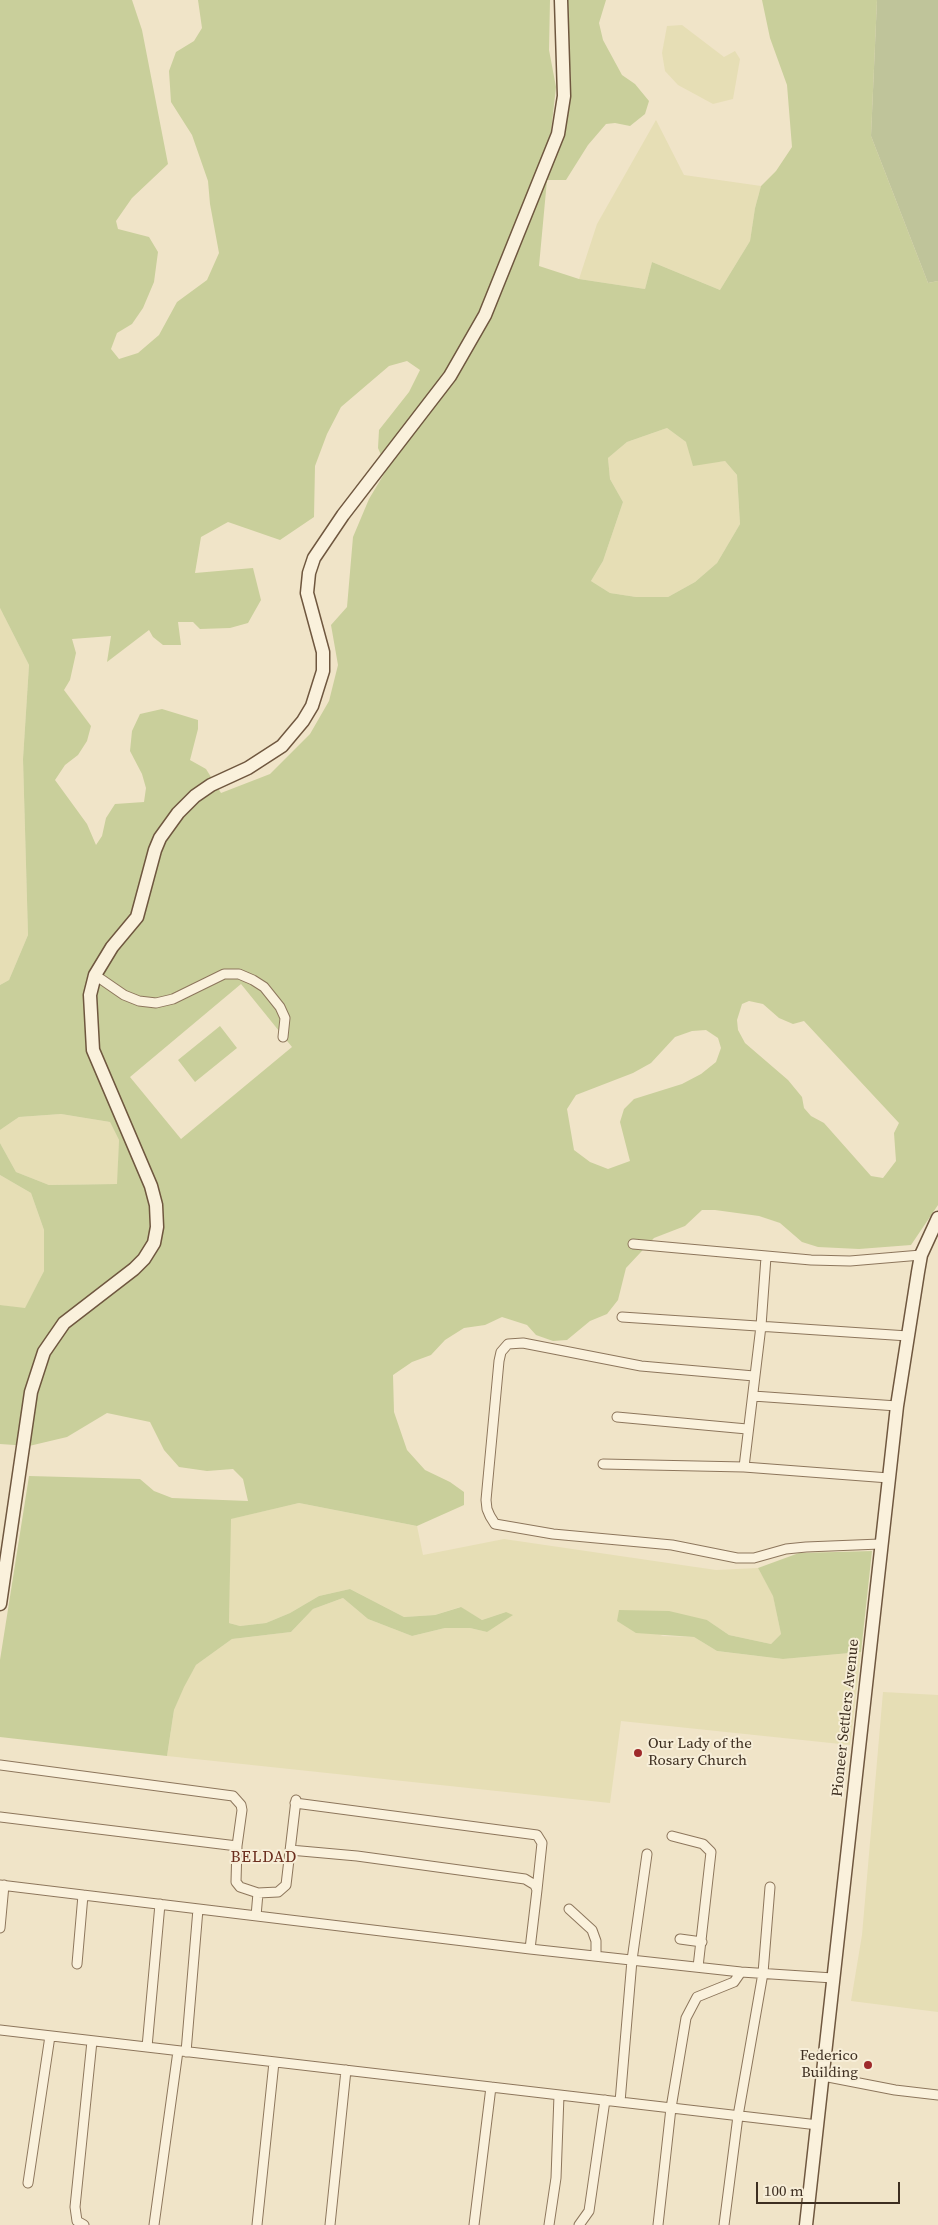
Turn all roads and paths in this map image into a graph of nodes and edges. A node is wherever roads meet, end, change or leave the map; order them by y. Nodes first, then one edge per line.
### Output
1 (561, 0) edge
2 (95, 975) junction
3 (284, 1037) dead end
4 (938, 1218) edge
5 (633, 1244) dead end
6 (922, 1255) junction
7 (766, 1257) junction
8 (622, 1317) dead end
9 (761, 1326) junction
10 (908, 1336) junction
11 (754, 1376) junction
12 (753, 1396) junction
13 (897, 1406) junction
14 (617, 1417) dead end
15 (747, 1429) junction
16 (603, 1464) dead end
17 (744, 1467) junction
18 (889, 1478) junction
19 (880, 1544) junction
20 (0, 1604) edge
21 (0, 1765) edge
22 (0, 1817) edge
23 (672, 1836) dead end
24 (237, 1846) junction
25 (290, 1850) junction
26 (647, 1854) dead end
27 (2, 1885) edge
28 (770, 1887) dead end
29 (537, 1890) junction
30 (258, 1893) junction
31 (83, 1895) junction
32 (160, 1904) junction
33 (198, 1909) junction
34 (569, 1909) dead end
35 (256, 1916) junction
36 (0, 1928) edge
37 (680, 1939) dead end
38 (702, 1942) junction
39 (530, 1949) junction
40 (596, 1956) junction
41 (632, 1960) junction
42 (77, 1964) dead end
43 (698, 1967) junction
44 (741, 1972) junction
45 (762, 1973) junction
46 (833, 1978) junction
47 (0, 2030) edge
48 (50, 2036) junction
49 (92, 2041) junction
50 (147, 2047) junction
51 (182, 2051) junction
52 (274, 2062) junction
53 (346, 2070) junction
54 (823, 2076) junction
55 (491, 2087) junction
56 (559, 2095) junction
57 (938, 2095) edge
58 (605, 2100) junction
59 (620, 2102) junction
60 (671, 2108) junction
61 (738, 2116) junction
62 (818, 2125) junction
63 (28, 2183) dead end
64 (84, 2225) edge
65 (154, 2225) edge
66 (257, 2225) edge
67 (330, 2225) edge
68 (474, 2225) edge
69 (549, 2225) edge
70 (580, 2225) edge
71 (658, 2225) edge
72 (724, 2225) edge
73 (806, 2225) edge

1 - 2 main road
2 - 3 street
2 - 20 main road
4 - 6 main road, Pioneer Settlers Avenue
5 - 7 street
6 - 7 street
6 - 10 main road, Pioneer Settlers Avenue
7 - 9 street
8 - 9 street
9 - 10 street
9 - 11 street
10 - 13 main road, Pioneer Settlers Avenue
11 - 12 street
11 - 19 street
12 - 13 street
12 - 15 street
13 - 18 main road, Pioneer Settlers Avenue
14 - 15 street
15 - 17 street
16 - 17 street
17 - 18 street
18 - 19 main road, Pioneer Settlers Avenue
19 - 46 main road, Pioneer Settlers Avenue
21 - 24 street
22 - 24 street
23 - 38 street
24 - 30 street
25 - 29 street
25 - 29 street
25 - 30 street
26 - 41 street
27 - 31 street
27 - 36 street
28 - 45 street
29 - 39 street
30 - 35 street
31 - 32 street
31 - 42 street
32 - 33 street
32 - 50 street
33 - 35 street
33 - 51 street
34 - 40 street
35 - 39 street
37 - 38 street
38 - 43 street
39 - 40 street
40 - 41 street
41 - 43 street
41 - 59 street
43 - 44 street
44 - 45 street
44 - 60 street
45 - 46 street
45 - 61 street
46 - 54 main road, Pioneer Settlers Avenue
47 - 48 street
48 - 49 street
48 - 63 street
49 - 50 street
49 - 64 street
50 - 51 street
51 - 52 street
51 - 65 street
52 - 53 street
52 - 66 street
53 - 55 street
53 - 67 street
54 - 57 street
54 - 62 main road, Pioneer Settlers Avenue
55 - 56 street
55 - 68 street
56 - 58 street
56 - 69 street
58 - 59 street
58 - 70 street
59 - 60 street
60 - 61 street
60 - 71 street
61 - 62 street
61 - 72 street
62 - 73 main road, Pioneer Settlers Avenue

